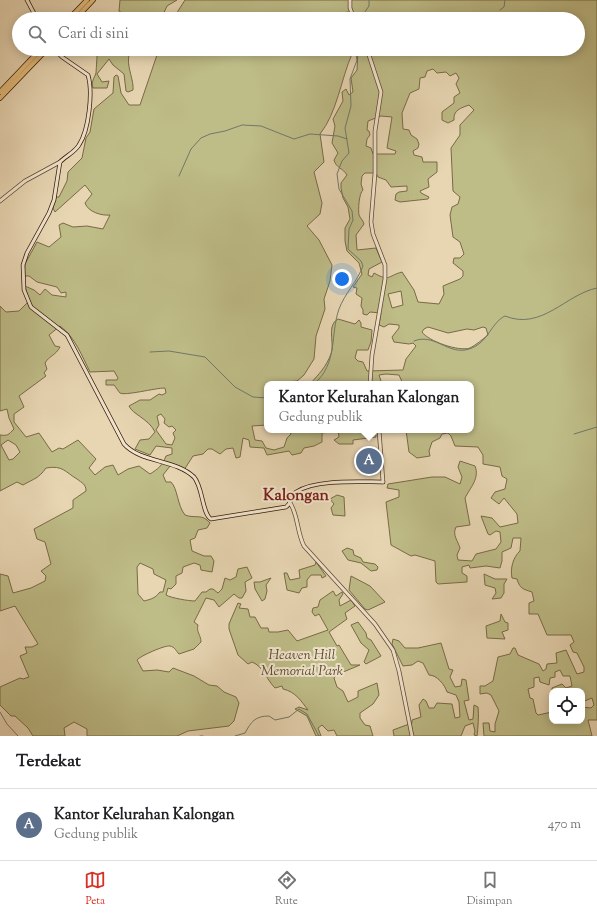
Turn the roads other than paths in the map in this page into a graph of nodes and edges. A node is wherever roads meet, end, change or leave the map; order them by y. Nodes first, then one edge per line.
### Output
1 (27, 0) edge
2 (87, 0) edge
3 (93, 0) edge
4 (350, 0) edge
5 (33, 12) edge
6 (76, 12) edge
7 (82, 12) edge
8 (351, 12) edge
9 (34, 56) edge
10 (40, 56) edge
11 (61, 56) edge
12 (369, 56) edge
13 (0, 92) edge
14 (0, 98) edge
15 (60, 162) junction
16 (56, 164) junction
17 (59, 168) junction
18 (0, 201) edge
19 (370, 381) edge
20 (379, 433) edge
21 (290, 503) junction
22 (412, 736) edge

1 - 5 main road
2 - 6 highway
3 - 7 highway
4 - 8 main road
9 - 13 highway
10 - 14 highway
11 - 15 main road
12 - 19 main road
15 - 16 main road
15 - 17 main road
16 - 17 main road
16 - 18 main road
17 - 21 main road
20 - 21 main road
21 - 22 main road

